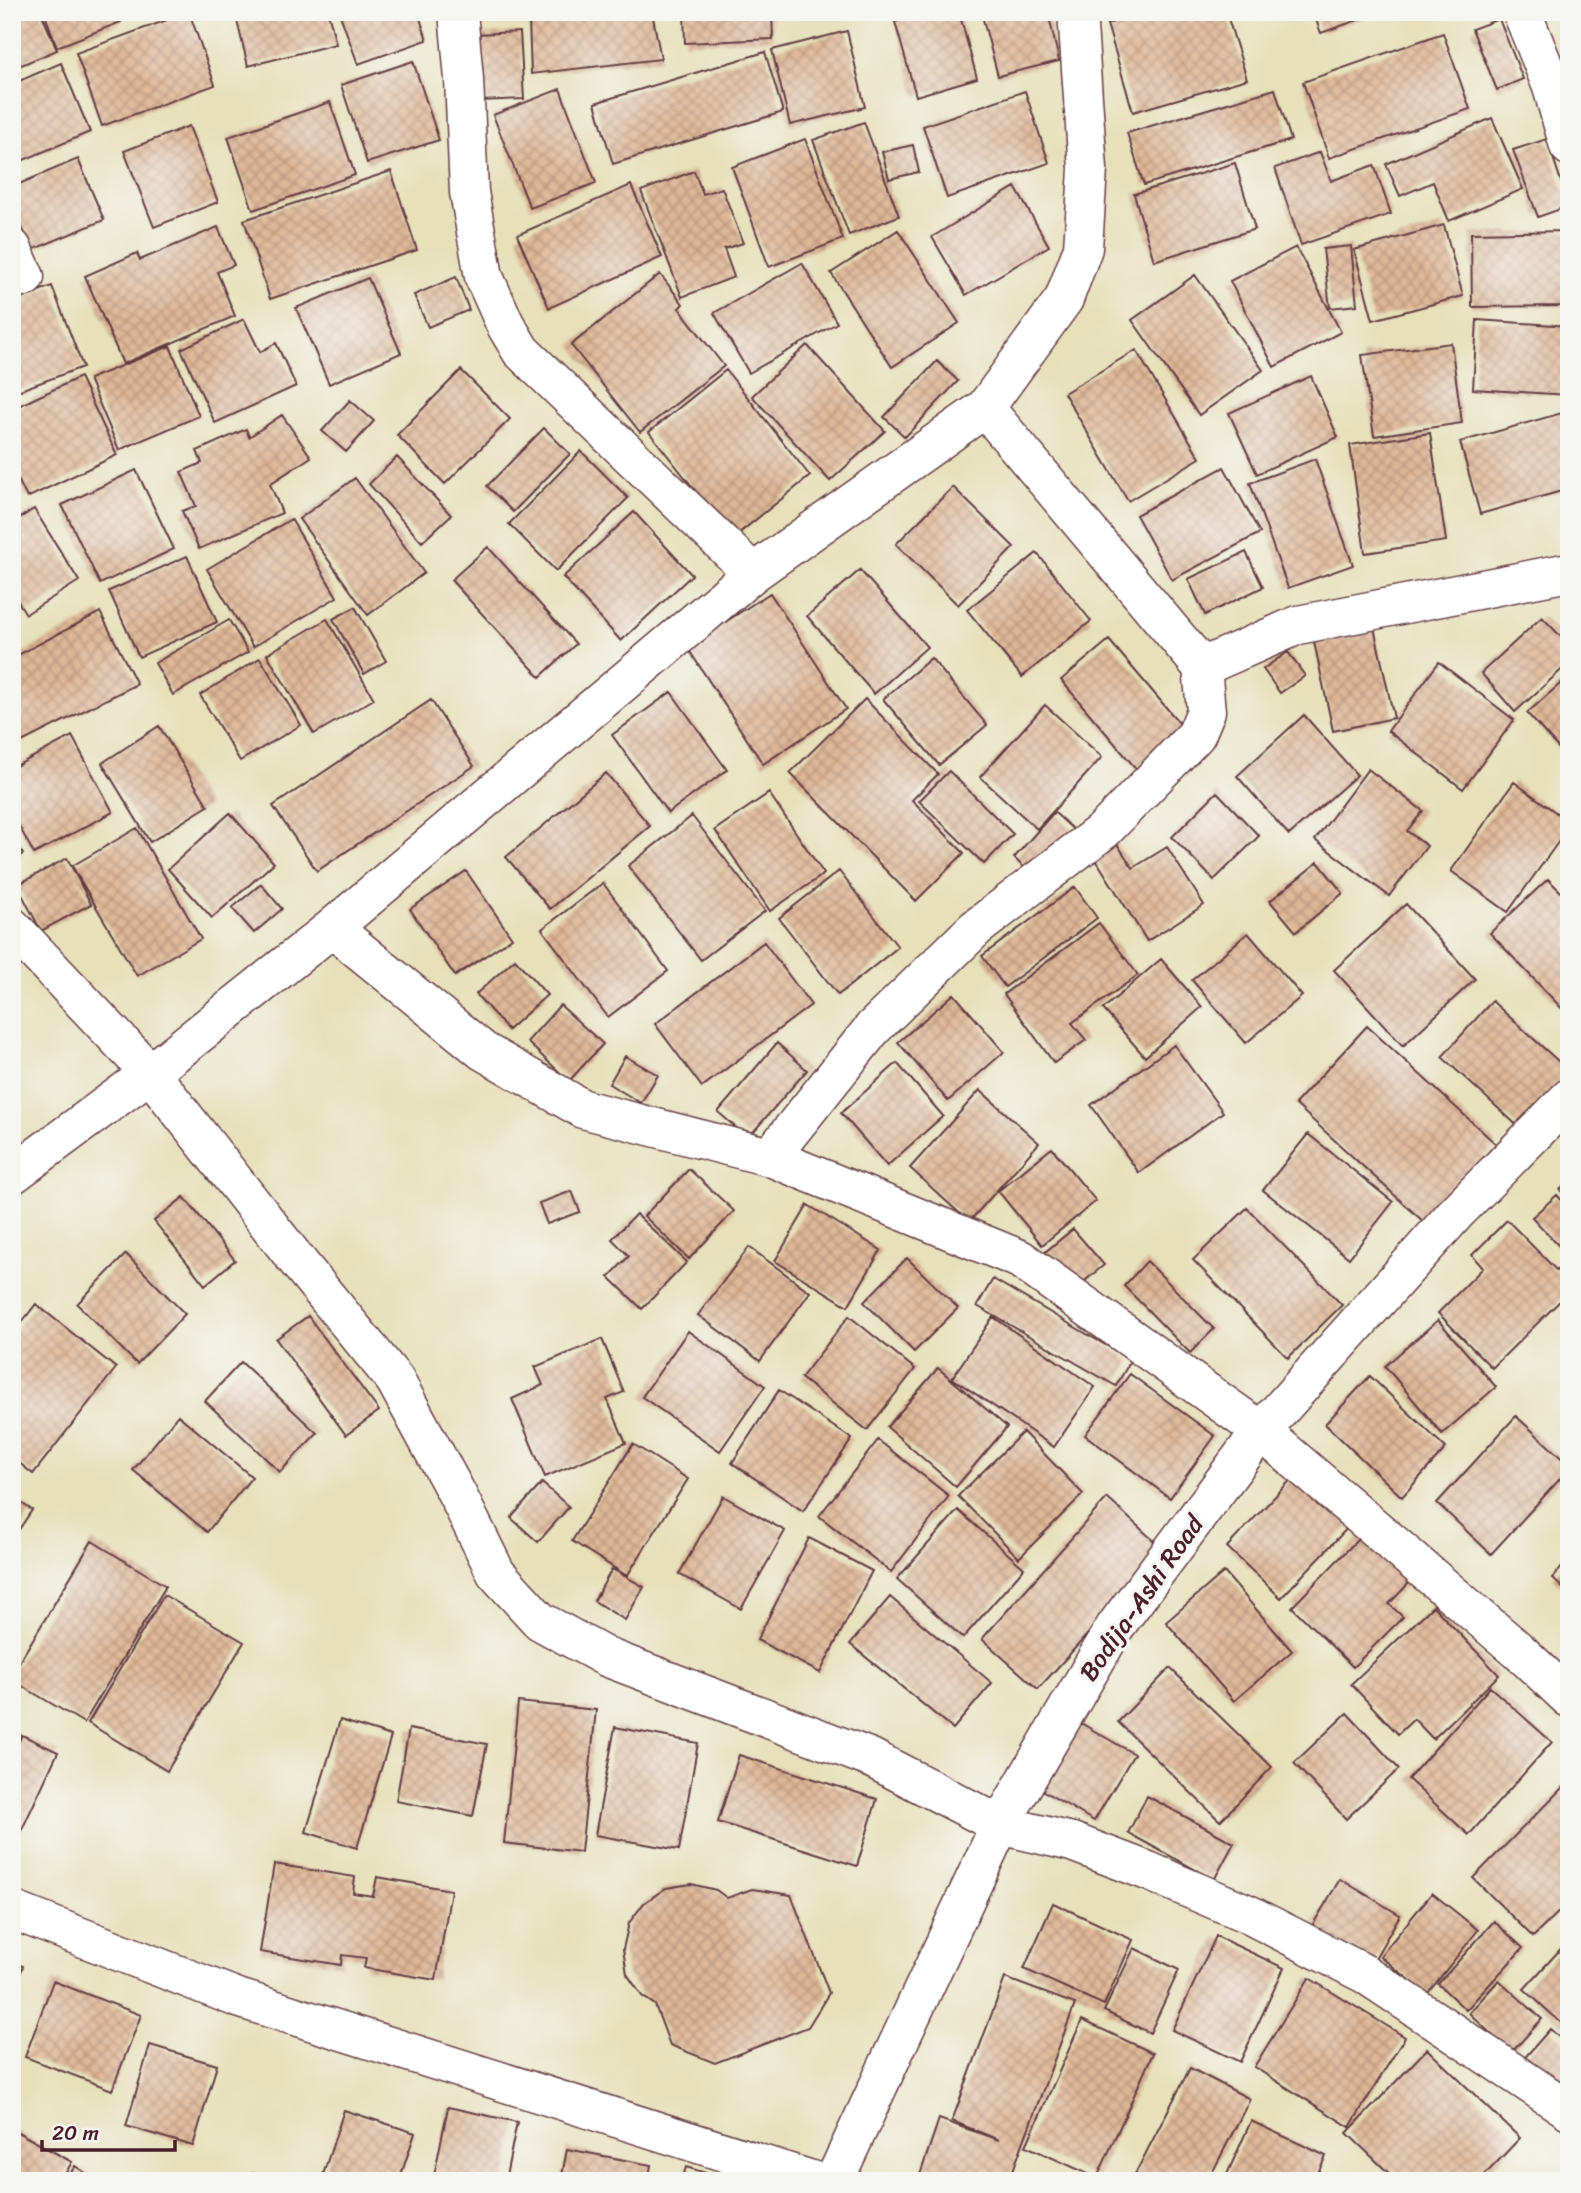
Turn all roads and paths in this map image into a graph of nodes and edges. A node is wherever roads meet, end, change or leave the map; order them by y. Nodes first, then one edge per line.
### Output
1 (458, 12) edge
2 (1077, 12) edge
3 (1522, 12) edge
4 (1569, 146) edge
5 (985, 408) junction
6 (1569, 572) edge
7 (753, 573) junction
8 (1202, 667) junction
9 (12, 927) edge
10 (332, 928) junction
11 (150, 1073) junction
12 (1569, 1098) edge
13 (770, 1157) junction
14 (12, 1175) edge
15 (1261, 1431) junction
16 (1569, 1698) edge
17 (1000, 1825) junction
18 (12, 1910) edge
19 (1569, 2110) edge
20 (815, 2181) edge
21 (834, 2181) edge

1 - 7 street
2 - 5 street
3 - 4 street
5 - 7 street
5 - 8 street
6 - 8 street
7 - 10 street
8 - 13 street
9 - 11 street
10 - 11 street
10 - 13 street
11 - 14 street
11 - 17 street
12 - 15 street, Bodija-Ashi Road
13 - 15 street
15 - 16 street
15 - 17 street, Bodija-Ashi Road
17 - 19 street
17 - 21 street, Bodija-Ashi Road
18 - 20 street

